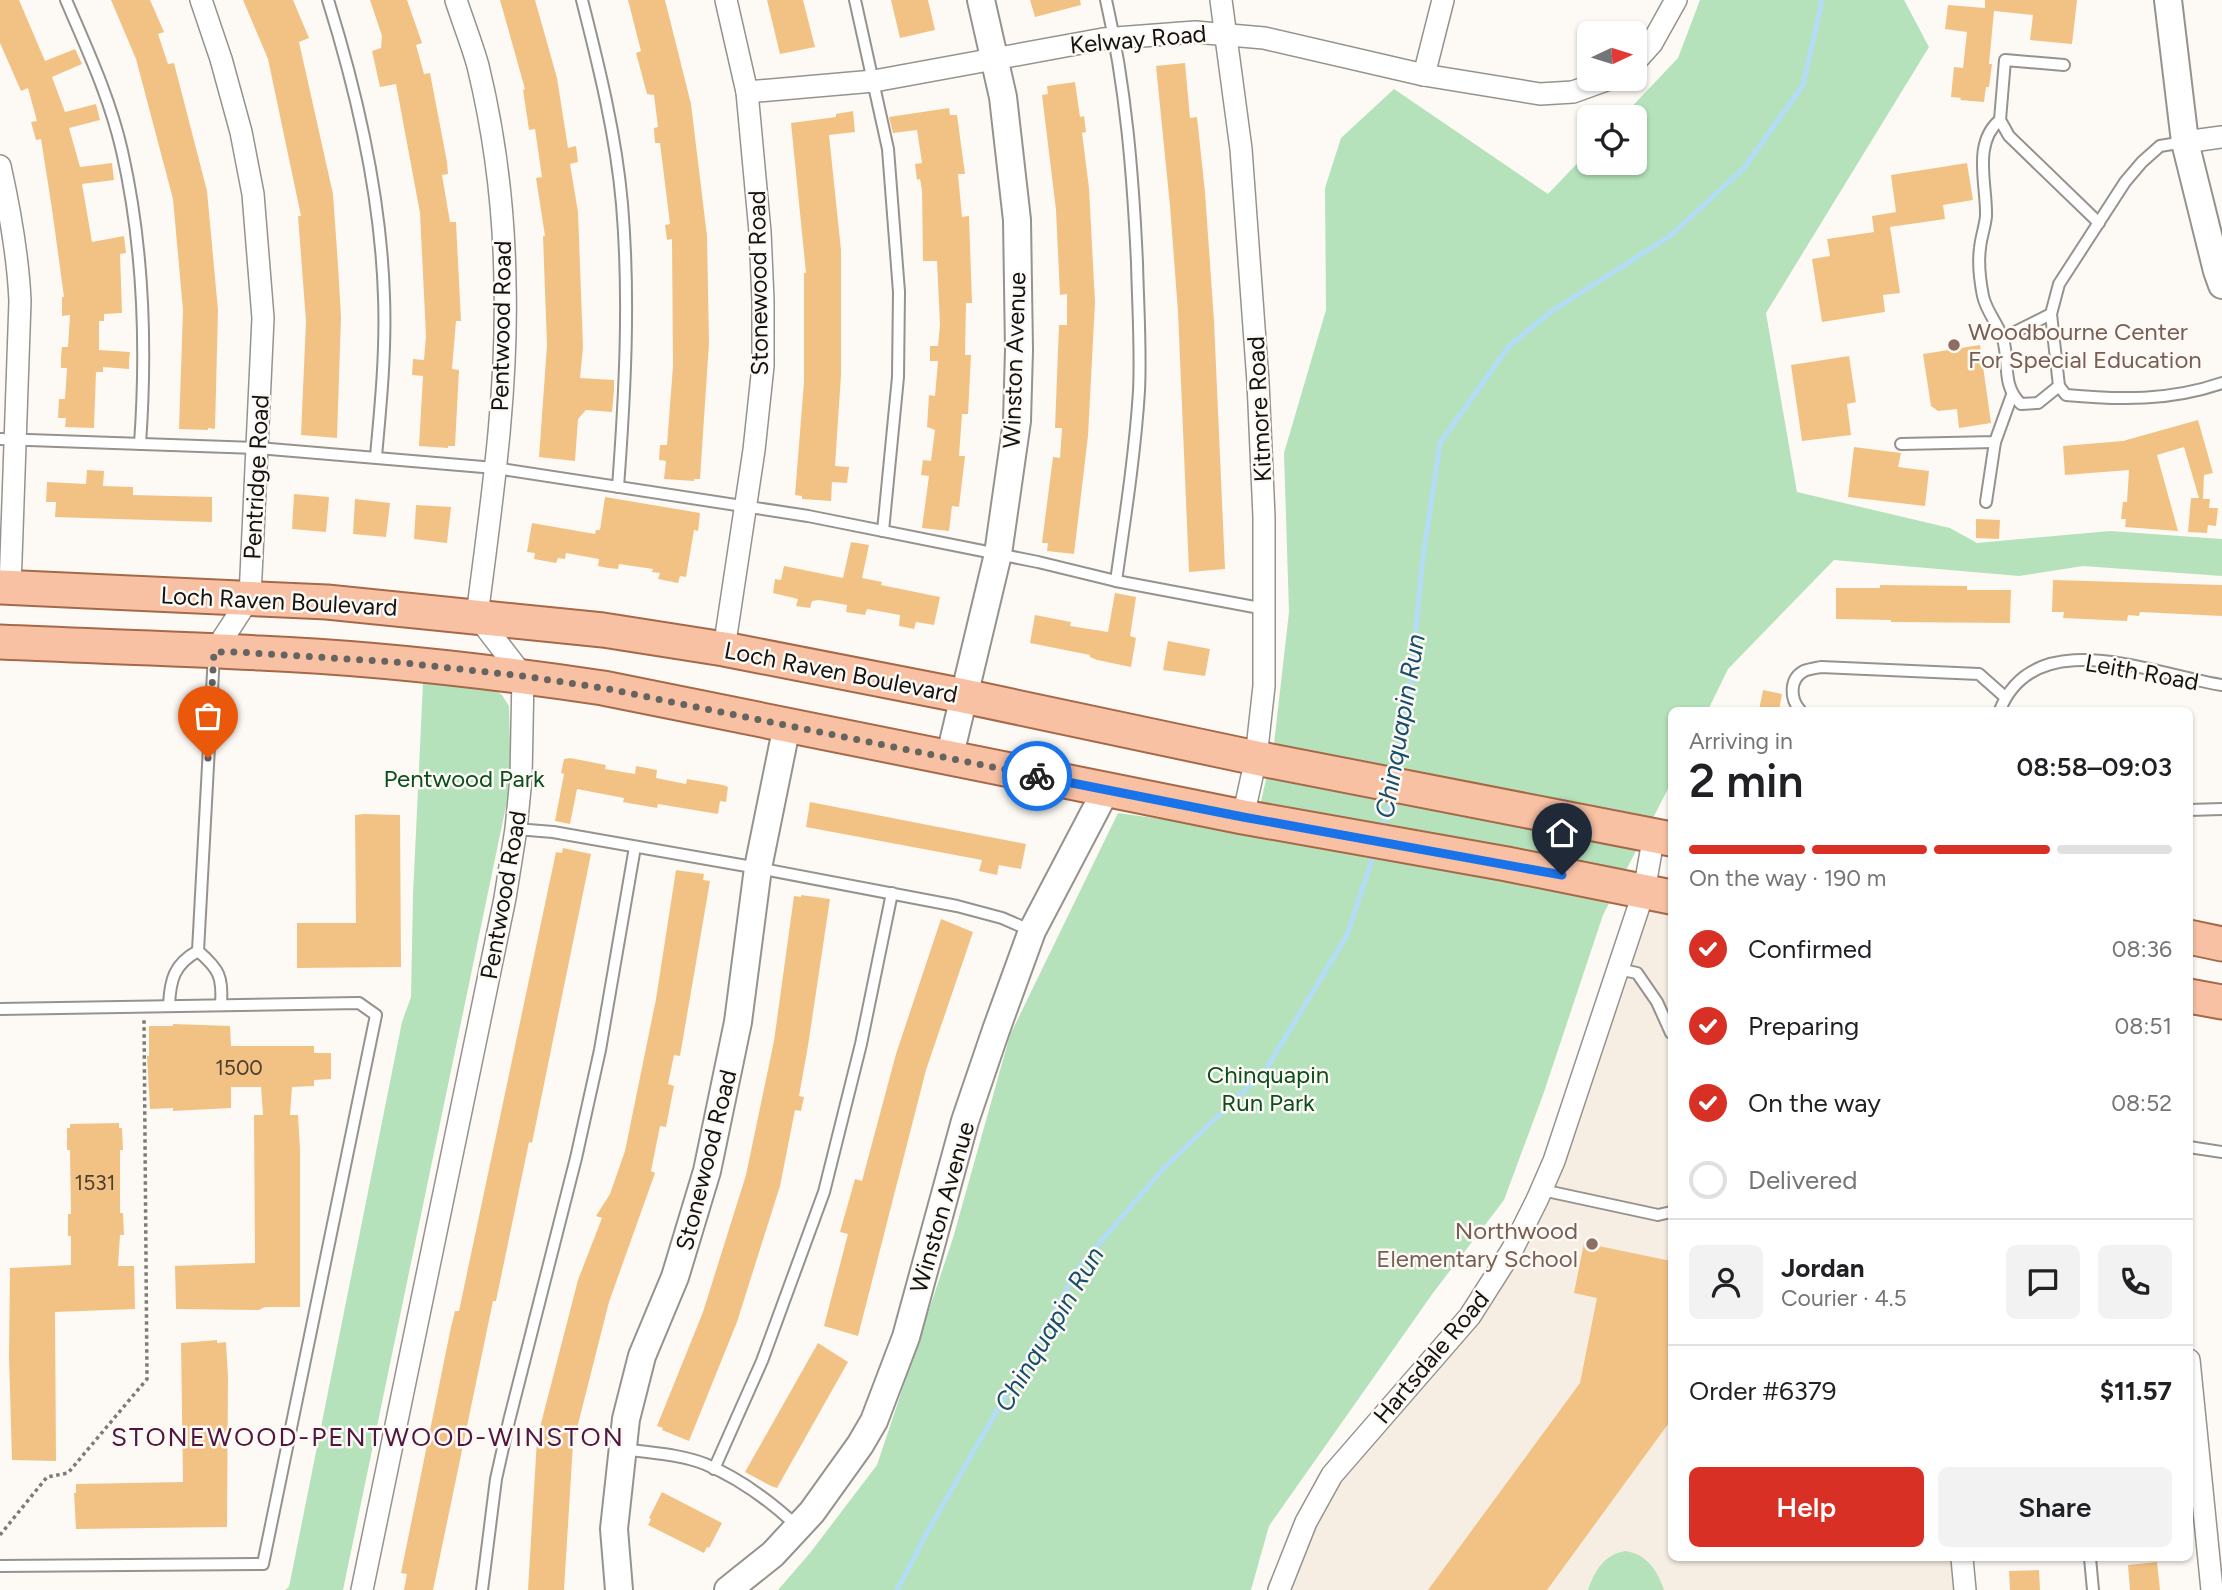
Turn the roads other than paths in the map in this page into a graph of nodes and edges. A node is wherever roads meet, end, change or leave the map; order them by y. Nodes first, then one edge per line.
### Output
1 (66, 0) edge
2 (201, 0) edge
3 (328, 0) edge
4 (456, 0) edge
5 (582, 0) edge
6 (726, 0) edge
7 (855, 0) edge
8 (981, 0) edge
9 (1106, 0) edge
10 (1221, 0) edge
11 (1443, 0) edge
12 (1676, 0) edge
13 (2168, 0) edge
14 (1227, 33) junction
15 (1115, 38) junction
16 (1647, 49) edge
17 (995, 57) junction
18 (2064, 65) dead end
19 (1424, 75) junction
20 (874, 81) junction
21 (1577, 91) edge
22 (747, 92) junction
23 (2000, 120) junction
24 (2222, 137) edge
25 (2185, 142) junction
26 (0, 166) edge
27 (2099, 223) junction
28 (2222, 285) edge
29 (2051, 314) junction
30 (2003, 338) junction
31 (2222, 383) edge
32 (2059, 386) junction
33 (2012, 395) junction
34 (8, 439) edge
35 (1994, 442) junction
36 (140, 444) junction
37 (1901, 444) dead end
38 (258, 448) junction
39 (376, 456) junction
40 (495, 468) junction
41 (618, 487) junction
42 (1986, 502) dead end
43 (745, 507) junction
44 (883, 531) junction
45 (998, 554) junction
46 (1116, 581) junction
47 (5, 588) edge
48 (250, 597) junction
49 (1265, 609) junction
50 (477, 616) junction
51 (0, 642) edge
52 (724, 649) junction
53 (214, 652) junction
54 (523, 676) junction
55 (2222, 685) edge
56 (964, 696) junction
57 (2005, 697) junction
58 (1797, 707) edge
59 (2001, 707) edge
60 (788, 725) junction
61 (1256, 758) junction
62 (949, 759) junction
63 (1106, 790) junction
64 (2222, 809) edge
65 (2193, 810) edge
66 (1243, 817) junction
67 (516, 828) junction
68 (1663, 837) edge
69 (635, 847) junction
70 (758, 867) junction
71 (892, 893) junction
72 (1657, 894) edge
73 (1032, 931) junction
74 (2193, 938) edge
75 (2222, 944) edge
76 (198, 951) junction
77 (1618, 969) junction
78 (2193, 997) edge
79 (2222, 1002) edge
80 (221, 1004) junction
81 (169, 1006) junction
82 (0, 1009) edge
83 (1668, 1026) edge
84 (2193, 1148) edge
85 (2222, 1152) edge
86 (1542, 1190) junction
87 (1668, 1213) edge
88 (2193, 1400) edge
89 (621, 1448) junction
90 (714, 1469) junction
91 (799, 1527) junction
92 (1962, 1561) edge
93 (2090, 1561) edge
94 (0, 1566) edge
95 (362, 1590) edge
96 (482, 1590) edge
97 (619, 1590) edge
98 (728, 1590) edge
99 (1279, 1590) edge
100 (1965, 1590) edge
101 (2093, 1590) edge
102 (2212, 1590) edge

1 - 36 lane
2 - 38 street, Pentridge Road
3 - 39 lane
4 - 40 street, Pentwood Road
5 - 41 lane
6 - 22 street, Stonewood Road
7 - 20 lane
8 - 17 street, Winston Avenue
9 - 15 lane
10 - 14 street, Kitmore Road
11 - 19 street
12 - 16 street
13 - 25 street
14 - 15 street, Kelway Road
14 - 19 street, Kelway Road
14 - 49 street, Kitmore Road
15 - 17 street, Kelway Road
15 - 46 lane
17 - 20 street, Kelway Road
17 - 45 street, Winston Avenue
18 - 23 lane
19 - 21 street, Kelway Road
20 - 22 street, Kelway Road
20 - 44 lane
22 - 43 street, Stonewood Road
23 - 27 lane
23 - 30 lane
24 - 25 street
25 - 27 lane
25 - 28 street
26 - 34 street
27 - 29 lane
29 - 30 lane
29 - 32 lane
30 - 33 lane
31 - 32 lane
32 - 33 lane
33 - 35 lane
34 - 36 lane
34 - 47 street
35 - 37 lane
35 - 42 lane
36 - 38 lane
38 - 39 lane
38 - 48 street, Pentridge Road
39 - 40 lane
40 - 41 lane
40 - 50 street, Pentwood Road
41 - 43 lane
43 - 44 lane
43 - 52 street, Stonewood Road
44 - 45 lane
45 - 46 lane
45 - 56 street, Winston Avenue
46 - 49 lane
47 - 48 main road, Loch Raven Boulevard
48 - 50 main road, Loch Raven Boulevard
48 - 53 street
49 - 61 street, Kitmore Road
50 - 52 main road, Loch Raven Boulevard
50 - 54 street
51 - 53 main road
52 - 56 main road, Loch Raven Boulevard
53 - 54 main road
53 - 76 lane
54 - 60 main road
54 - 67 street, Pentwood Road
55 - 57 lane, Leith Road
56 - 61 main road, Loch Raven Boulevard
56 - 62 street, Winston Avenue
57 - 58 lane
57 - 59 lane, Leith Road
60 - 62 main road
60 - 70 street, Stonewood Road
61 - 66 street, Kitmore Road
61 - 68 main road, Loch Raven Boulevard
62 - 63 main road
63 - 66 main road
63 - 73 street, Winston Avenue
64 - 65 lane
66 - 72 main road
67 - 69 lane
67 - 95 street, Pentwood Road
68 - 72 street, Hartsdale Road
69 - 70 lane
69 - 96 lane
70 - 71 lane
70 - 89 street, Stonewood Road
71 - 73 lane
71 - 90 lane
72 - 77 street, Hartsdale Road
73 - 91 street, Winston Avenue
74 - 75 main road
76 - 80 lane
76 - 81 lane
77 - 83 lane
77 - 86 street, Hartsdale Road
78 - 79 main road
80 - 81 lane
80 - 94 lane
81 - 82 lane
84 - 85 lane
86 - 87 lane
86 - 99 street, Hartsdale Road
88 - 102 street
89 - 90 lane
89 - 97 street, Stonewood Road
90 - 91 lane
91 - 98 street, Winston Avenue
92 - 100 street
93 - 101 lane

